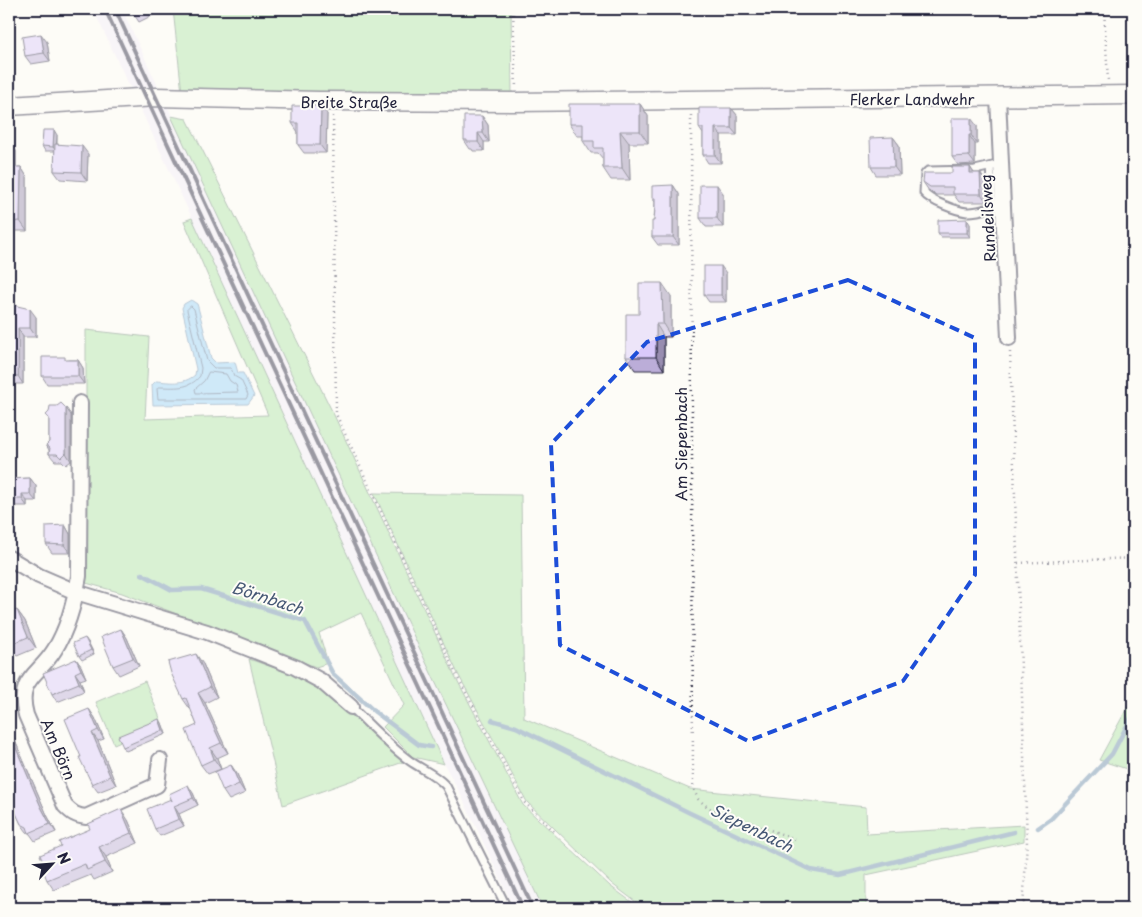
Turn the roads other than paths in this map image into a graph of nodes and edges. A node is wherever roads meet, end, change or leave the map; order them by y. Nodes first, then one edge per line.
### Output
1 (1133, 95) edge
2 (998, 97) junction
3 (690, 100) joint
4 (9, 106) edge
5 (996, 166) junction
6 (998, 206) junction
7 (1009, 338) road end
8 (80, 404) dead end
9 (9, 558) edge
10 (76, 592) junction
11 (351, 707) joint
12 (160, 760) dead end
13 (506, 908) edge

1 - 2 street, Flerker Landwehr
2 - 3 street, Flerker Landwehr
2 - 5 street, Rundeilsweg
3 - 4 street, Breite Straße
5 - 6 street, Rundeilsweg
5 - 6 lane
6 - 7 street, Rundeilsweg
8 - 10 street, Am Börn
9 - 10 street
10 - 11 street
10 - 12 street, Am Börn
11 - 13 lane

